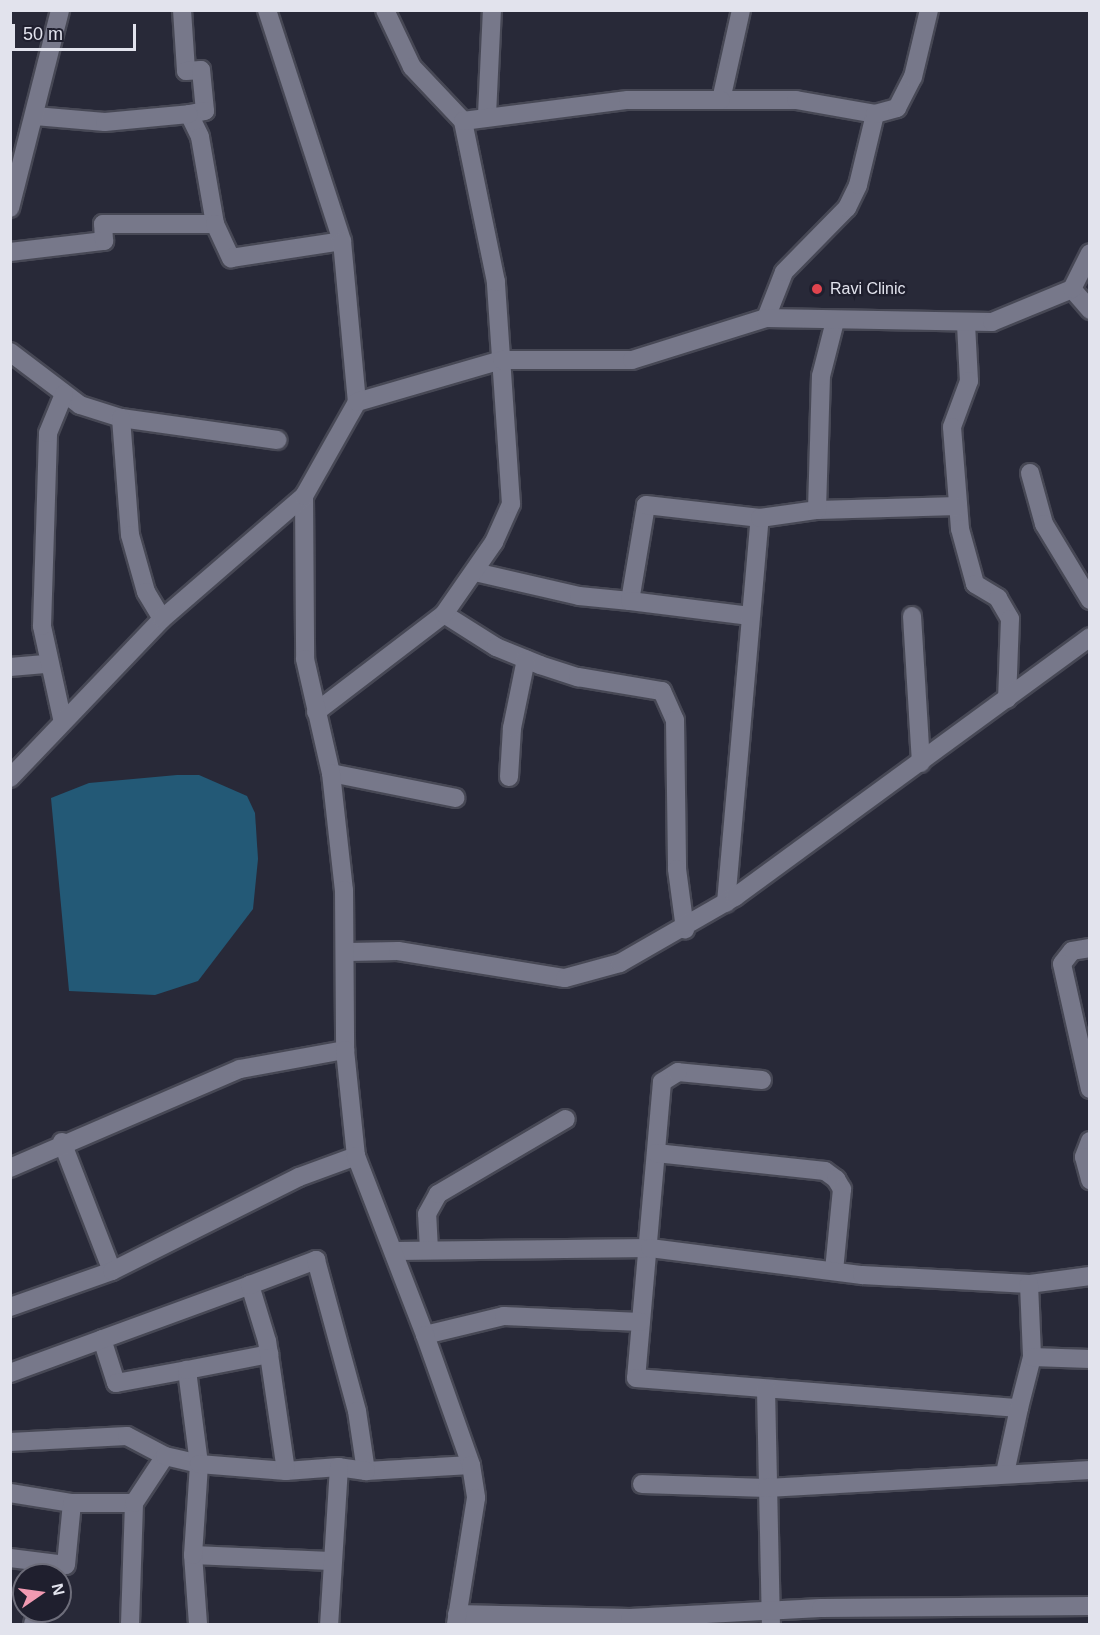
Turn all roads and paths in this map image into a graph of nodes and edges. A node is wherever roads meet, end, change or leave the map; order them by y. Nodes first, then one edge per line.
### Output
1 (60, 10) edge
2 (182, 10) edge
3 (267, 10) edge
4 (385, 10) edge
5 (492, 10) edge
6 (741, 10) edge
7 (929, 10) edge
8 (722, 100) junction
9 (189, 114) junction
10 (875, 114) junction
11 (487, 115) junction
12 (35, 116) junction
13 (463, 121) junction
14 (10, 208) edge
15 (215, 225) junction
16 (342, 241) junction
17 (10, 252) edge
18 (1089, 254) edge
19 (1072, 289) junction
20 (1089, 310) edge
21 (766, 318) junction
22 (835, 321) junction
23 (966, 324) junction
24 (10, 352) edge
25 (502, 360) junction
26 (64, 394) junction
27 (357, 402) junction
28 (121, 418) junction
29 (277, 440) dead end
30 (1030, 473) dead end
31 (304, 496) junction
32 (958, 506) junction
33 (816, 510) junction
34 (760, 518) junction
35 (475, 572) junction
36 (1089, 600) edge
37 (630, 602) junction
38 (444, 614) junction
39 (750, 616) junction
40 (912, 616) dead end
41 (162, 619) junction
42 (1089, 637) edge
43 (526, 659) junction
44 (48, 664) junction
45 (10, 667) edge
46 (1007, 699) junction
47 (316, 712) junction
48 (62, 718) junction
49 (921, 763) junction
50 (331, 773) junction
51 (509, 777) dead end
52 (10, 778) edge
53 (456, 798) dead end
54 (726, 903) junction
55 (685, 929) junction
56 (1089, 948) edge
57 (348, 952) junction
58 (345, 1050) junction
59 (762, 1080) dead end
60 (1089, 1089) edge
61 (566, 1119) dead end
62 (1089, 1141) edge
63 (62, 1142) junction
64 (656, 1154) junction
65 (356, 1156) junction
66 (10, 1168) edge
67 (1089, 1180) edge
68 (650, 1248) junction
69 (429, 1250) junction
70 (396, 1251) junction
71 (112, 1271) junction
72 (834, 1271) junction
73 (1089, 1276) edge
74 (1029, 1284) junction
75 (250, 1285) junction
76 (10, 1307) edge
77 (641, 1322) junction
78 (425, 1335) junction
79 (102, 1339) junction
80 (269, 1354) junction
81 (1032, 1357) junction
82 (1089, 1359) edge
83 (187, 1370) junction
84 (10, 1373) edge
85 (766, 1389) junction
86 (1019, 1408) junction
87 (10, 1442) edge
88 (165, 1456) junction
89 (199, 1464) junction
90 (471, 1465) junction
91 (339, 1467) junction
92 (1089, 1470) edge
93 (286, 1471) junction
94 (366, 1472) junction
95 (1005, 1473) junction
96 (642, 1484) dead end
97 (767, 1488) junction
98 (10, 1493) edge
99 (72, 1503) junction
100 (134, 1503) junction
101 (193, 1554) junction
102 (10, 1558) edge
103 (332, 1561) junction
104 (29, 1563) edge
105 (64, 1563) edge
106 (1089, 1606) edge
107 (771, 1617) edge
108 (456, 1619) edge
109 (130, 1624) edge
110 (198, 1624) edge
111 (329, 1624) edge

1 - 12 street
2 - 9 street
3 - 16 street
4 - 13 street
5 - 11 street
6 - 8 street
7 - 10 street
8 - 10 street
8 - 11 street
9 - 12 street
9 - 15 street
10 - 21 street
11 - 13 street
12 - 14 street
13 - 25 street
15 - 16 street
15 - 17 street
16 - 27 street
18 - 19 street
19 - 20 street
19 - 23 street
21 - 22 street
21 - 25 street
22 - 23 street
22 - 33 street
23 - 32 street
24 - 26 street
25 - 27 street
25 - 35 street
26 - 28 street
26 - 44 street
27 - 31 street
28 - 29 street
28 - 41 street
30 - 36 street
31 - 41 street
31 - 47 street
32 - 33 street
32 - 46 street
33 - 34 street
34 - 37 street
34 - 39 street
35 - 37 street
35 - 38 street
37 - 39 street
38 - 43 street
38 - 47 street
39 - 54 street
40 - 49 street
41 - 48 street
42 - 46 street
43 - 51 street
43 - 55 street
44 - 45 street
44 - 48 street
46 - 49 street
47 - 50 street
48 - 52 street
49 - 54 street
50 - 53 street
50 - 57 street
54 - 55 street
55 - 57 street
56 - 60 street
57 - 58 street
58 - 63 street
58 - 65 street
59 - 64 street
61 - 69 street
62 - 67 street
63 - 66 street
63 - 71 street
64 - 68 street
64 - 72 street
65 - 70 street
65 - 71 street
68 - 69 street
68 - 72 street
68 - 77 street
69 - 70 street
70 - 78 street
71 - 76 street
72 - 74 street
73 - 74 street
74 - 81 street
75 - 79 street
75 - 80 street
75 - 94 street
77 - 78 street
77 - 85 street
78 - 90 street
79 - 83 street
79 - 84 street
80 - 83 street
80 - 93 street
81 - 82 street
81 - 86 street
83 - 89 street
85 - 86 street
85 - 97 street
86 - 95 street
87 - 88 street
88 - 89 street
88 - 100 street
89 - 93 street
89 - 101 street
90 - 94 street
90 - 108 street
91 - 93 street
91 - 94 street
91 - 103 street
92 - 95 street
95 - 97 street
96 - 97 street
97 - 107 street
98 - 99 street
99 - 100 street
99 - 105 street
100 - 109 street
101 - 103 street
101 - 110 street
102 - 104 street
103 - 111 street
106 - 107 street
107 - 108 street

